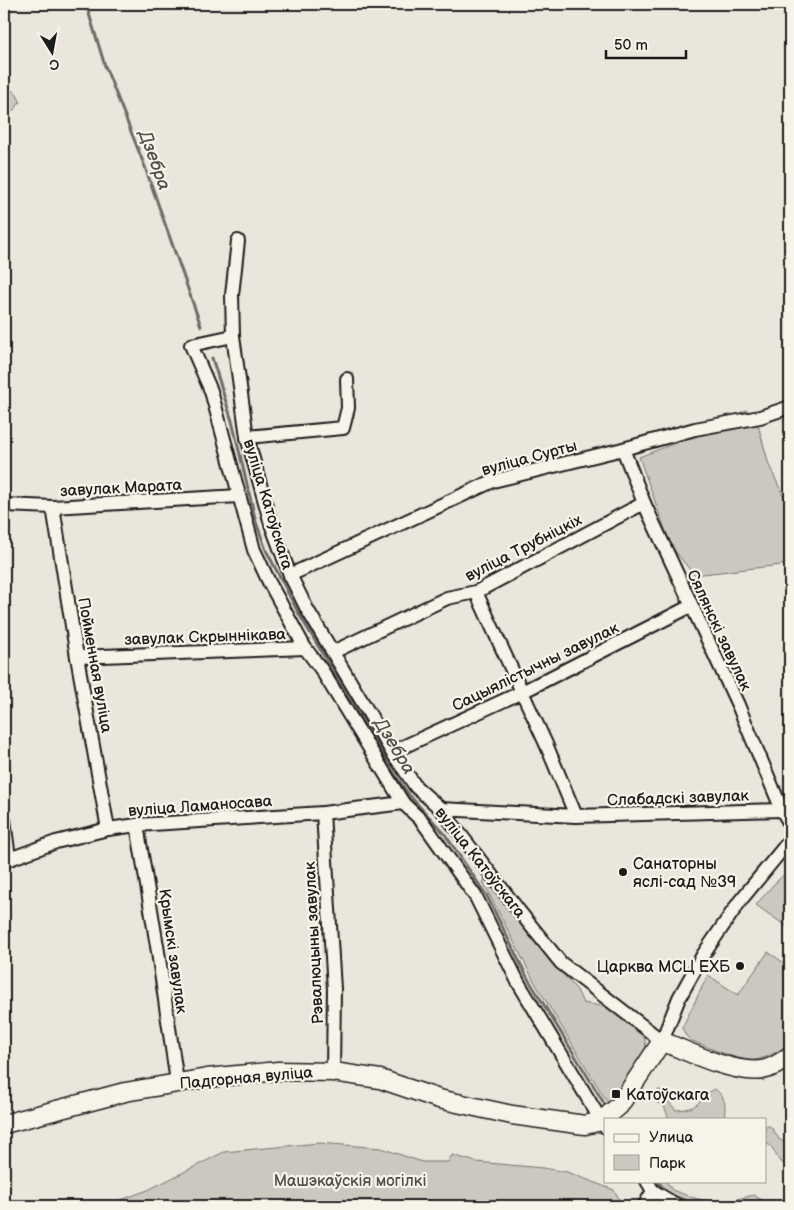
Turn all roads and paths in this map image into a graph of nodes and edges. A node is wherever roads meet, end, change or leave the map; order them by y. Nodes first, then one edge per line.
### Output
1 (238, 241) dead end
2 (233, 336) junction
3 (347, 379) dead end
4 (790, 407) edge
5 (247, 437) junction
6 (623, 449) junction
7 (239, 496) junction
8 (644, 503) junction
9 (4, 506) edge
10 (53, 507) junction
11 (290, 575) junction
12 (476, 592) junction
13 (691, 606) junction
14 (306, 648) junction
15 (333, 652) junction
16 (77, 657) junction
17 (522, 692) junction
18 (392, 752) junction
19 (403, 804) junction
20 (441, 809) junction
21 (782, 810) junction
22 (323, 813) junction
23 (576, 816) junction
24 (4, 820) edge
25 (790, 824) edge
26 (137, 825) junction
27 (108, 829) junction
28 (790, 840) edge
29 (6, 859) edge
30 (662, 1041) junction
31 (790, 1056) edge
32 (333, 1072) junction
33 (177, 1082) junction
34 (608, 1118) edge
35 (604, 1119) edge
36 (4, 1124) edge
37 (650, 1186) edge
38 (644, 1206) edge
39 (678, 1206) edge

1 - 2 street, вуліца Катоўскага
2 - 5 street, вуліца Катоўскага
2 - 7 street, вуліца Катоўскага
3 - 5 street
4 - 6 street, вуліца Сурты
5 - 11 street, вуліца Катоўскага
6 - 8 street, Сялянскі завулак
6 - 11 street, вуліца Сурты
7 - 10 street, завулак Марата
7 - 14 street, вуліца Катоўскага
8 - 12 street, вуліца Трубніцкіх
8 - 13 street, Сялянскі завулак
9 - 10 street, завулак Марата
10 - 16 street, Пойменная вуліца
11 - 15 street, вуліца Катоўскага
12 - 15 street, вуліца Трубніцкіх
12 - 17 street
13 - 17 street, Сацыялістычны завулак
13 - 21 street, Сялянскі завулак
14 - 16 street, завулак Скрыннікава
14 - 19 street, вуліца Катоўскага
15 - 18 street, вуліца Катоўскага
16 - 27 street, Пойменная вуліца
17 - 18 street, Сацыялістычны завулак
17 - 23 street
18 - 20 street, вуліца Катоўскага
19 - 22 street, вуліца Ламаносава
19 - 34 street, вуліца Катоўскага
20 - 23 street, Слабадскі завулак
20 - 30 street, вуліца Катоўскага
21 - 23 street, Слабадскі завулак
21 - 25 street, Сялянскі завулак
22 - 26 street, вуліца Ламаносава
22 - 32 street, Рэвалюцыны завулак
24 - 29 street
26 - 27 street, вуліца Ламаносава
26 - 33 street, Крымскі завулак
27 - 29 street, вуліца Ламаносава
28 - 30 street
30 - 31 street
30 - 34 street
32 - 33 street, Падгорная вуліца
32 - 35 street, Падгорная вуліца
33 - 36 street, Падгорная вуліца
37 - 38 street
37 - 39 street

